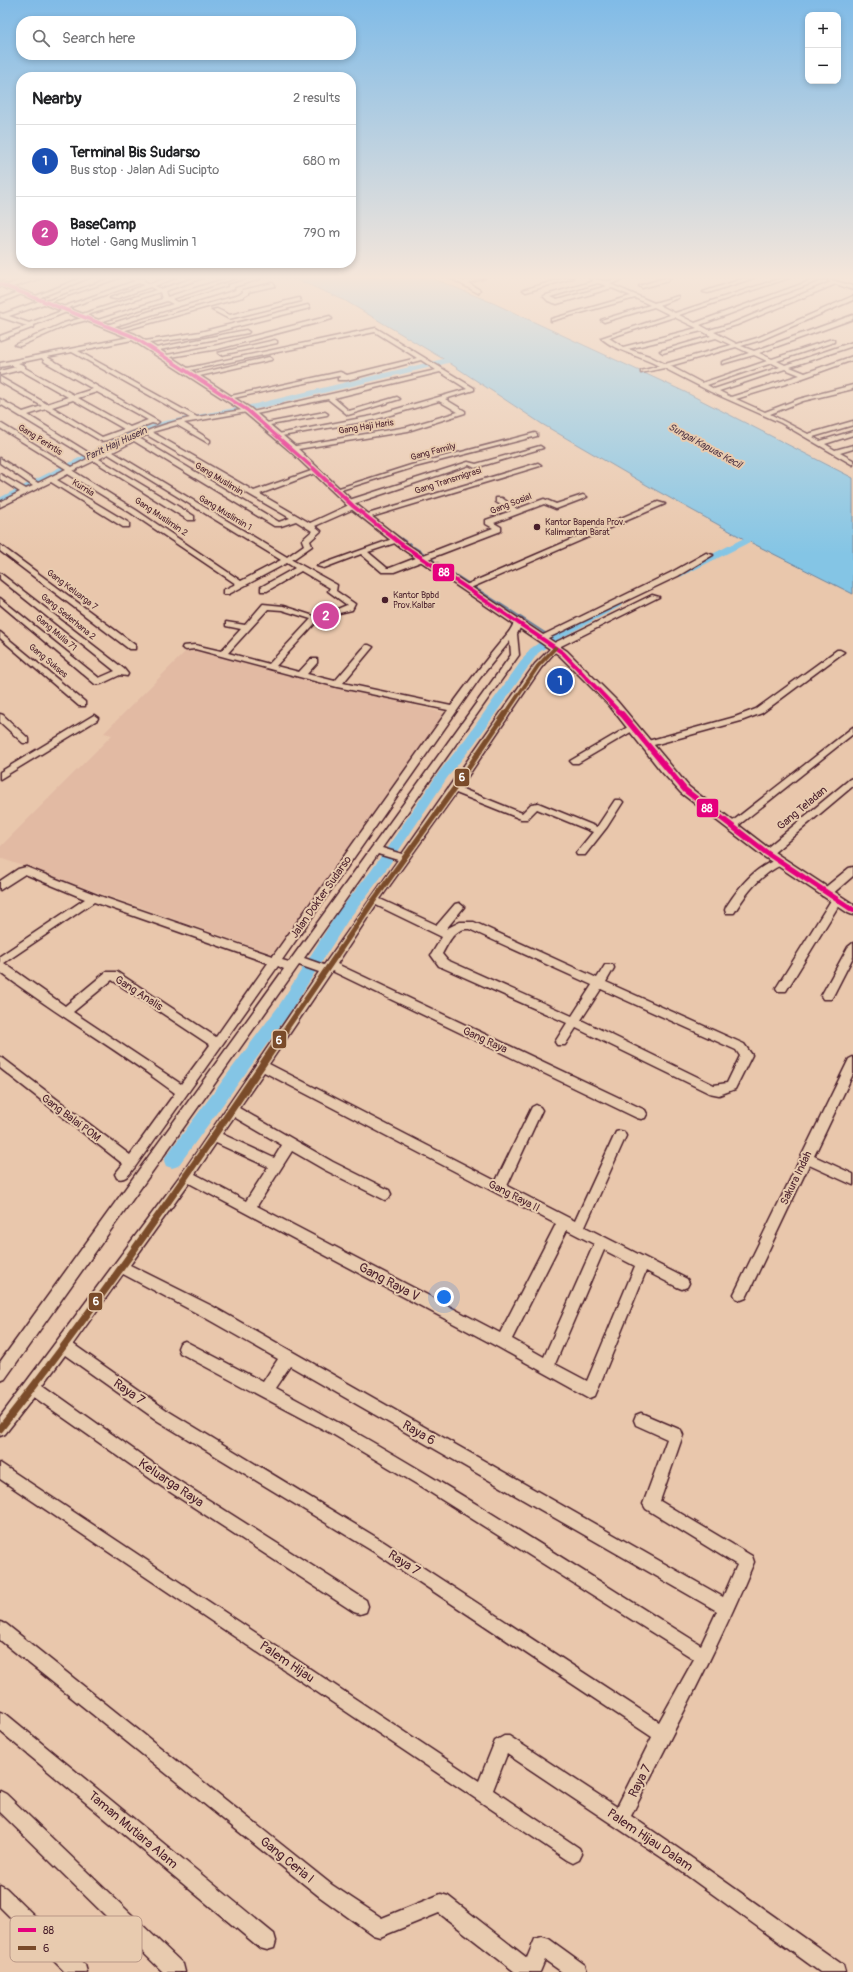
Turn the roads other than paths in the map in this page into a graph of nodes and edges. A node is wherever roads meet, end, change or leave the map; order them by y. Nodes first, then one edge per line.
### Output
1 (12, 370) edge
2 (24, 370) edge
3 (66, 370) edge
4 (108, 370) edge
5 (187, 370) edge
6 (222, 370) edge
7 (378, 370) edge
8 (442, 370) joint
9 (650, 370) edge
10 (673, 370) edge
11 (744, 370) edge
12 (779, 370) edge
13 (790, 370) edge
14 (820, 370) edge
15 (643, 372) dead end
16 (0, 373) edge
17 (195, 376) junction
18 (804, 376) junction
19 (348, 378) junction
20 (0, 379) edge
21 (701, 385) junction
22 (306, 387) dead end
23 (853, 387) edge
24 (99, 389) junction
25 (713, 391) junction
26 (74, 397) junction
27 (229, 397) junction
28 (329, 397) junction
29 (398, 399) dead end
30 (440, 399) junction
31 (730, 399) junction
32 (0, 401) edge
33 (46, 406) junction
34 (246, 410) junction
35 (325, 414) dead end
36 (765, 414) junction
37 (22, 415) junction
38 (194, 418) junction
39 (179, 423) junction
40 (853, 423) edge
41 (159, 424) junction
42 (264, 424) junction
43 (0, 425) edge
44 (128, 428) junction
45 (147, 432) junction
46 (853, 433) edge
47 (276, 435) junction
48 (535, 435) dead end
49 (809, 436) junction
50 (134, 438) junction
51 (208, 441) dead end
52 (820, 443) junction
53 (853, 447) edge
54 (292, 448) junction
55 (540, 448) dead end
56 (106, 451) junction
57 (835, 452) junction
58 (90, 456) junction
59 (0, 460) edge
60 (853, 463) edge
61 (538, 464) dead end
62 (69, 470) junction
63 (316, 471) junction
64 (0, 476) edge
65 (51, 480) junction
66 (35, 484) junction
67 (21, 490) junction
68 (336, 490) junction
69 (253, 494) junction
70 (583, 497) dead end
71 (499, 500) dead end
72 (661, 504) dead end
73 (0, 505) edge
74 (351, 505) junction
75 (515, 511) junction
76 (365, 516) junction
77 (191, 518) dead end
78 (296, 518) junction
79 (126, 525) dead end
80 (310, 526) junction
81 (395, 540) junction
82 (0, 547) edge
83 (362, 551) junction
84 (709, 555) dead end
85 (421, 559) junction
86 (287, 560) junction
87 (321, 566) dead end
88 (301, 568) junction
89 (0, 575) edge
90 (241, 584) junction
91 (466, 587) junction
92 (264, 589) dead end
93 (226, 592) dead end
94 (655, 597) dead end
95 (0, 600) edge
96 (338, 612) dead end
97 (596, 612) junction
98 (605, 618) junction
99 (519, 622) junction
100 (229, 624) dead end
101 (247, 628) junction
102 (513, 633) junction
103 (0, 634) edge
104 (550, 646) junction
105 (370, 647) dead end
106 (132, 648) dead end
107 (186, 648) dead end
108 (840, 652) dead end
109 (222, 655) junction
110 (314, 660) dead end
111 (270, 667) junction
112 (301, 675) junction
113 (98, 682) joint
114 (336, 684) junction
115 (82, 704) dead end
116 (454, 709) junction
117 (0, 717) edge
118 (94, 718) dead end
119 (633, 727) junction
120 (853, 730) edge
121 (26, 741) dead end
122 (647, 744) junction
123 (575, 761) dead end
124 (0, 776) edge
125 (853, 781) edge
126 (454, 789) junction
127 (618, 802) dead end
128 (732, 826) junction
129 (599, 831) junction
130 (376, 850) junction
131 (581, 853) dead end
132 (767, 854) junction
133 (404, 858) junction
134 (779, 862) junction
135 (853, 870) edge
136 (0, 886) edge
137 (826, 893) junction
138 (93, 898) junction
139 (374, 900) junction
140 (837, 900) junction
141 (459, 907) dead end
142 (730, 910) dead end
143 (853, 910) edge
144 (298, 929) junction
145 (443, 933) junction
146 (315, 936) junction
147 (853, 947) edge
148 (0, 961) edge
149 (276, 961) junction
150 (298, 963) junction
151 (0, 966) edge
152 (325, 967) junction
153 (609, 968) dead end
154 (600, 983) junction
155 (782, 988) dead end
156 (253, 993) junction
157 (827, 996) dead end
158 (270, 999) junction
159 (243, 1008) junction
160 (64, 1013) junction
161 (259, 1014) junction
162 (575, 1022) junction
163 (561, 1042) dead end
164 (217, 1044) junction
165 (0, 1062) edge
166 (853, 1062) edge
167 (262, 1066) junction
168 (184, 1092) junction
169 (232, 1110) junction
170 (536, 1110) dead end
171 (641, 1114) dead end
172 (214, 1136) junction
173 (620, 1136) dead end
174 (290, 1144) junction
175 (806, 1158) junction
176 (131, 1163) junction
177 (276, 1165) junction
178 (121, 1174) dead end
179 (187, 1176) junction
180 (853, 1180) edge
181 (499, 1189) junction
182 (385, 1194) dead end
183 (249, 1208) junction
184 (564, 1222) junction
185 (578, 1229) junction
186 (601, 1242) junction
187 (643, 1263) junction
188 (122, 1267) junction
189 (682, 1283) dead end
190 (741, 1294) dead end
191 (503, 1342) junction
192 (64, 1346) junction
193 (185, 1348) dead end
194 (287, 1358) junction
195 (547, 1366) junction
196 (0, 1374) edge
197 (34, 1387) junction
198 (266, 1390) junction
199 (641, 1420) dead end
200 (0, 1429) edge
201 (0, 1470) edge
202 (721, 1604) junction
203 (360, 1606) dead end
204 (0, 1630) edge
205 (704, 1656) junction
206 (0, 1720) edge
207 (661, 1736) junction
208 (483, 1794) junction
209 (0, 1800) edge
210 (620, 1820) junction
211 (573, 1854) dead end
212 (0, 1894) edge
213 (22, 1916) edge
214 (119, 1916) edge
215 (142, 1938) edge
216 (267, 1941) dead end
217 (68, 1962) edge
218 (176, 1971) dead end
219 (78, 1972) edge
220 (578, 1972) edge
221 (836, 1972) edge

1 - 16 street
2 - 26 street
3 - 24 street
4 - 38 street
5 - 17 main road
6 - 17 street
7 - 19 street
8 - 28 street
8 - 30 street
9 - 15 street
10 - 21 street
11 - 21 street
12 - 25 street
13 - 18 street
14 - 18 street
17 - 27 main road
18 - 31 street
19 - 22 street
19 - 27 street
20 - 33 street
21 - 25 street
23 - 36 street
24 - 26 street
24 - 41 street
25 - 31 street
26 - 33 street
26 - 44 street
27 - 34 main road
28 - 29 street
28 - 34 street
30 - 47 street
30 - 54 street, Gang Haji Haris
31 - 36 street
32 - 37 street
33 - 37 street
33 - 44 street
34 - 38 street
34 - 42 main road
35 - 42 street
36 - 49 street
37 - 58 street
38 - 39 street
39 - 41 street
39 - 51 street
40 - 49 street
41 - 44 street
41 - 45 street
42 - 47 main road
43 - 62 street, Gang Perintis
45 - 50 street
45 - 69 street
46 - 52 street
47 - 54 main road
48 - 68 street, Gang Family
49 - 52 street
50 - 56 street
50 - 78 street, Gang Muslimin
52 - 57 street
53 - 57 street
54 - 63 main road
55 - 74 street
56 - 58 street
56 - 86 street, Gang Muslimin 1
57 - 60 street
58 - 62 street
58 - 77 street
59 - 66 street
61 - 76 street, Gang Transmigrasi
62 - 65 street
62 - 90 street, Gang Muslimin 2
63 - 68 main road
63 - 69 street
64 - 67 street
65 - 66 street
65 - 79 street, Kurnia
66 - 67 street
67 - 73 street
68 - 74 main road
69 - 78 street
70 - 75 street, Gang Sosial
71 - 75 street
72 - 91 street
74 - 76 main road
74 - 80 street
75 - 85 street, Gang Sosial
76 - 81 main road
78 - 80 street
80 - 86 street
81 - 83 street
81 - 85 main road
82 - 106 street, Gang Keluarga 7
83 - 85 street
83 - 87 street
84 - 97 street
85 - 91 main road
86 - 88 street, Gang Muslimin 1
86 - 90 street
88 - 92 street
88 - 96 street, Gang Muslimin 1
89 - 113 street, Gang Sederhana 2
90 - 93 street
91 - 99 main road
94 - 98 street
95 - 113 street, Gang Mulia 71
97 - 98 street
97 - 104 street
98 - 104 street
99 - 102 street, Jalan Dokter Sudarso
99 - 104 main road
100 - 101 street
101 - 109 street
101 - 111 street
102 - 116 street, Jalan Dokter Sudarso
102 - 130 street
103 - 115 street, Gang Sukses
104 - 119 main road
104 - 126 street
105 - 114 street
107 - 109 street
108 - 122 street
109 - 111 street
110 - 112 street
111 - 112 street
112 - 114 street
114 - 116 street
116 - 144 street, Jalan Dokter Sudarso
117 - 121 street
118 - 124 street
119 - 122 main road
119 - 123 street
120 - 128 street
122 - 128 main road
125 - 132 street, Gang Teladan
126 - 129 street
126 - 133 street
127 - 129 street
128 - 132 main road
129 - 131 street
130 - 133 street
130 - 146 street
132 - 134 main road
133 - 139 street
134 - 137 main road
134 - 142 street
135 - 137 street
136 - 138 street, Gang Raya
137 - 140 main road
138 - 148 street
138 - 149 street, Gang Raya
139 - 145 street
139 - 152 street
140 - 143 main road
140 - 155 street
141 - 145 street
144 - 146 street
144 - 149 street, Jalan Dokter Sudarso
145 - 154 street
145 - 162 street
146 - 150 street
147 - 157 street
149 - 150 street, Gang Raya
149 - 156 street, Jalan Dokter Sudarso
150 - 152 street, Gang Raya
150 - 158 street
151 - 160 street
152 - 167 street
152 - 171 street, Gang Raya
153 - 154 street
154 - 162 street
154 - 162 street
156 - 158 street
156 - 159 street, Jalan Dokter Sudarso
158 - 161 street
159 - 161 street
159 - 164 street, Jalan Dokter Sudarso
160 - 164 street, Gang Analis
160 - 168 street
161 - 196 street
162 - 163 street
164 - 168 street, Jalan Dokter Sudarso
165 - 176 street, Gang Balai POM
166 - 175 street, Sakura Indah
167 - 169 street
167 - 181 street, Gang Raya II
168 - 176 street, Jalan Dokter Sudarso
169 - 172 street
169 - 174 street
170 - 181 street
172 - 177 street
172 - 179 street
173 - 185 street
174 - 177 street
174 - 182 street
175 - 180 street
175 - 190 street, Sakura Indah
176 - 178 street
177 - 183 street
179 - 183 street, Gang Raya V
179 - 188 street
181 - 184 street, Gang Raya II
183 - 191 street, Gang Raya V
184 - 185 street, Gang Raya II
184 - 191 street
185 - 186 street, Gang Raya II
186 - 187 street, Gang Raya II
186 - 195 street
187 - 189 street, Gang Raya II
187 - 195 street, Gang Raya V
188 - 192 street
188 - 194 street, Raya 6
191 - 195 street, Gang Raya V
192 - 197 street
192 - 207 street, Raya 7
193 - 198 street
194 - 198 street
194 - 202 street, Raya 6
197 - 200 street
197 - 203 street, Keluarga Raya
198 - 205 street
199 - 202 street
201 - 208 street, Palem Hijau
202 - 205 street
204 - 220 street, Gang Ceria I
205 - 207 street
206 - 216 street, Taman Mutiara Alam
207 - 210 street, Raya 7
208 - 210 street, Palem Hijau Dalam
208 - 211 street, Palem Hijau
209 - 214 street
210 - 221 street, Palem Hijau Dalam
212 - 213 street
215 - 218 street
217 - 219 street

